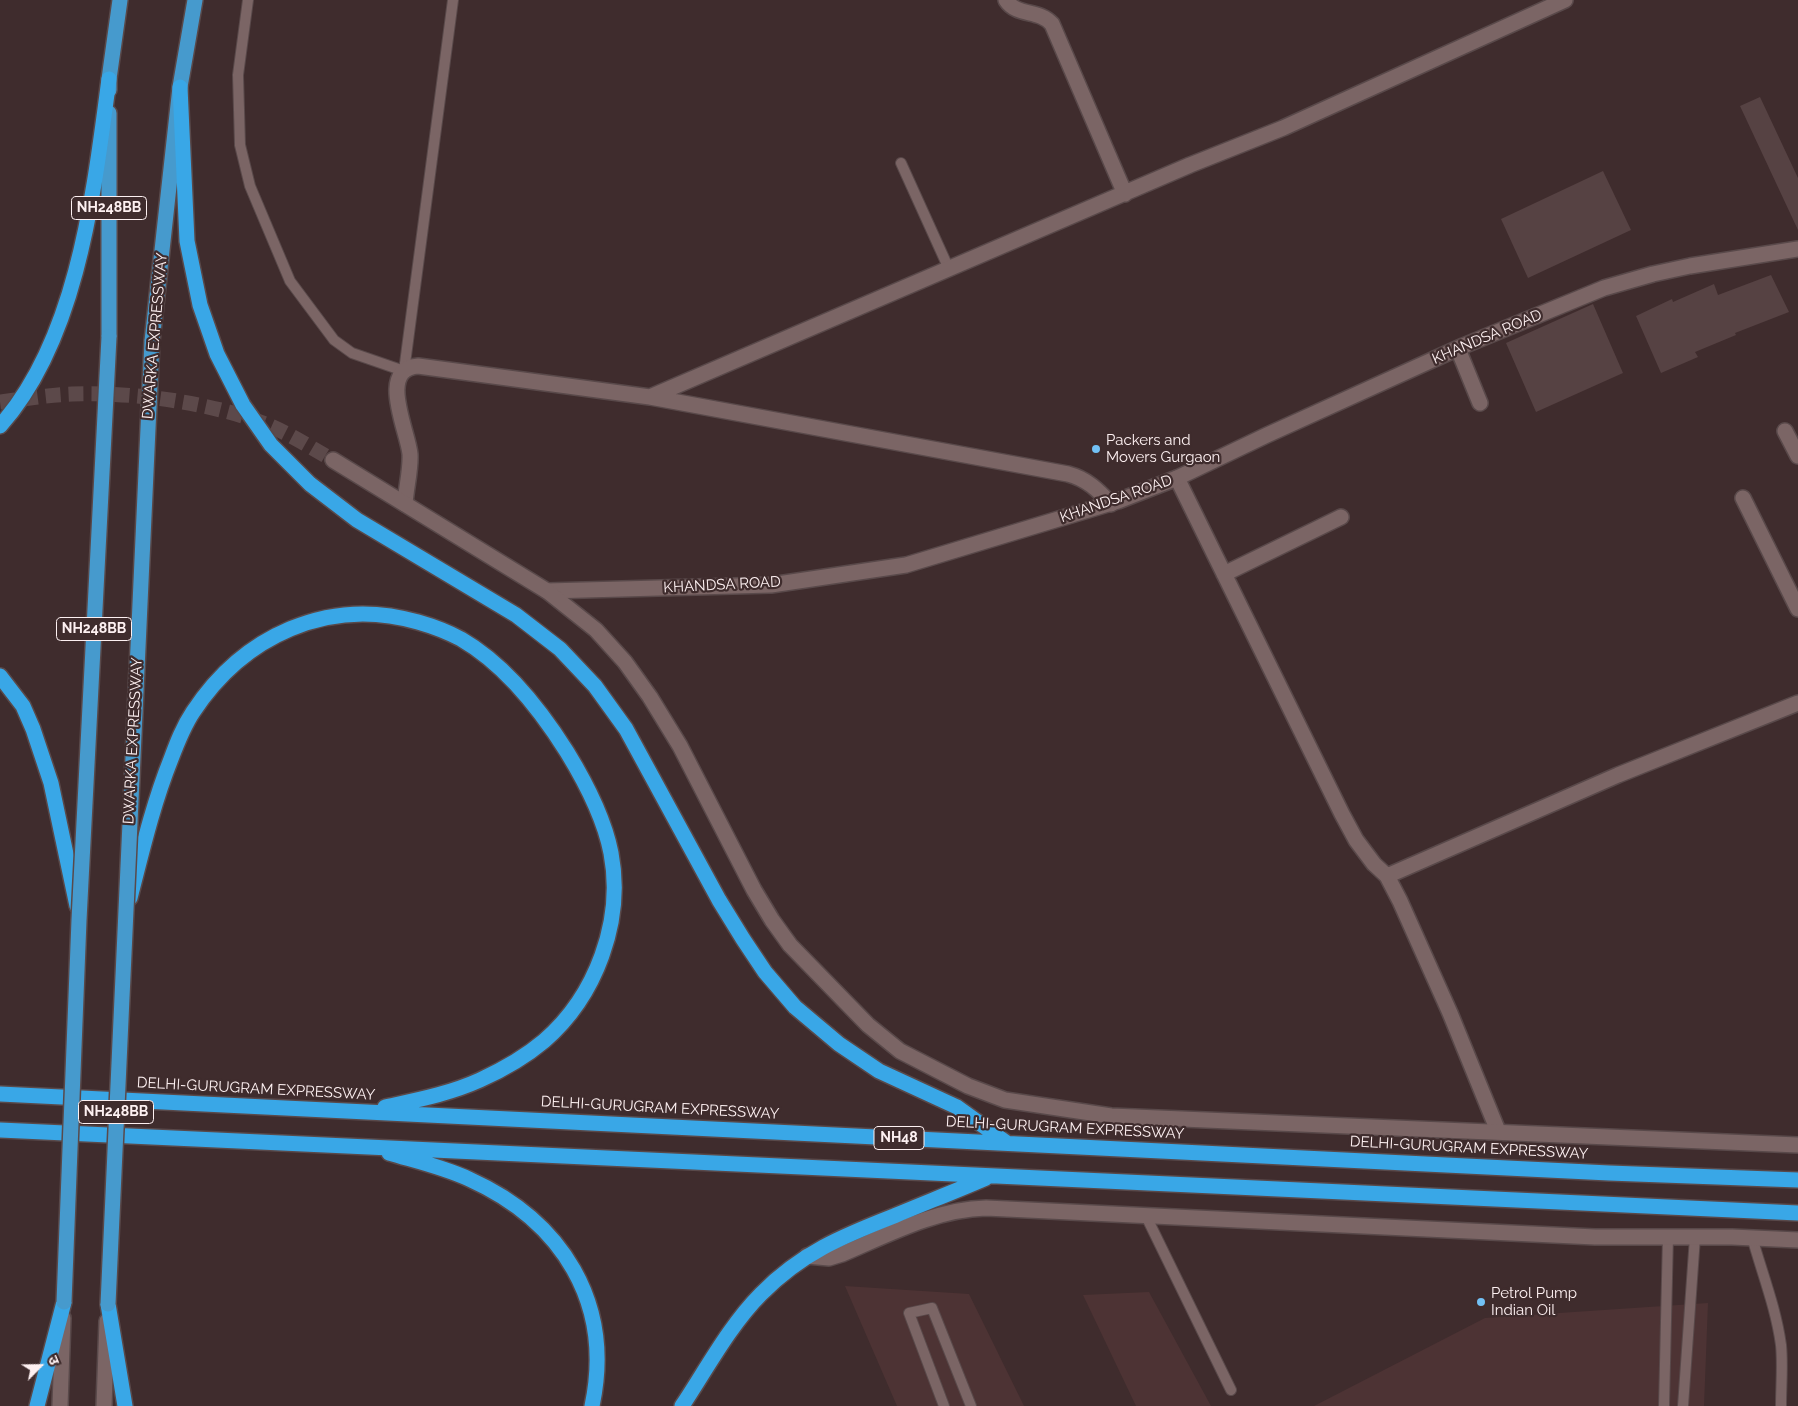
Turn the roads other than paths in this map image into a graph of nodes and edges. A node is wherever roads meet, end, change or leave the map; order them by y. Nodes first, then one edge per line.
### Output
1 (120, 0) edge
2 (195, 0) edge
3 (248, 0) edge
4 (453, 0) edge
5 (1006, 0) edge
6 (1564, 0) edge
7 (110, 79) junction
8 (180, 87) junction
9 (901, 163) dead end
10 (1125, 194) junction
11 (1798, 248) edge
12 (949, 269) junction
13 (1458, 349) junction
14 (404, 371) junction
15 (650, 397) junction
16 (1480, 403) dead end
17 (0, 426) edge
18 (1785, 431) dead end
19 (1798, 456) edge
20 (333, 460) tunnel mouth
21 (1177, 478) junction
22 (1743, 498) dead end
23 (405, 504) junction
24 (1111, 504) junction
25 (1342, 517) dead end
26 (1224, 574) junction
27 (547, 591) junction
28 (1798, 609) edge
29 (0, 676) edge
30 (1798, 704) edge
31 (1387, 876) junction
32 (79, 920) junction
33 (124, 920) junction
34 (0, 1094) edge
35 (364, 1111) junction
36 (0, 1130) edge
37 (1498, 1131) junction
38 (1007, 1143) junction
39 (1798, 1145) edge
40 (363, 1146) junction
41 (992, 1176) junction
42 (1798, 1180) edge
43 (1798, 1212) edge
44 (1146, 1216) junction
45 (1668, 1236) junction
46 (1695, 1237) junction
47 (1752, 1237) junction
48 (1798, 1240) edge
49 (807, 1256) junction
50 (64, 1302) junction
51 (108, 1304) junction
52 (1231, 1390) dead end
53 (37, 1406) edge
54 (60, 1406) edge
55 (104, 1406) edge
56 (125, 1406) edge
57 (592, 1406) edge
58 (682, 1406) edge
59 (944, 1406) edge
60 (971, 1406) edge
61 (1664, 1406) edge
62 (1683, 1406) edge
63 (1781, 1406) edge

1 - 7 highway, NH248BB
2 - 8 highway, DWARKA EXPRESSWAY / NH248BB
3 - 14 lane
4 - 14 lane
5 - 10 street
6 - 10 street
7 - 17 highway
7 - 32 highway, NH248BB, bridge
8 - 33 highway, DWARKA EXPRESSWAY / NH248BB, bridge
8 - 38 highway
9 - 12 lane
10 - 12 street
11 - 13 street, KHANDSA ROAD
12 - 15 street
13 - 16 street
13 - 21 street, KHANDSA ROAD
14 - 15 street
14 - 23 street
15 - 24 street
18 - 19 street
20 - 23 street
21 - 24 street, KHANDSA ROAD
21 - 26 street
22 - 28 street
23 - 27 street
24 - 27 street, KHANDSA ROAD
25 - 26 street
26 - 31 street
27 - 37 street
29 - 32 highway, bridge
30 - 31 street
31 - 37 street
32 - 50 highway, NH248BB, bridge
33 - 35 highway, bridge
33 - 51 highway, DWARKA EXPRESSWAY / NH248BB, bridge
34 - 35 highway, DELHI-GURUGRAM EXPRESSWAY / NH48
35 - 38 highway, DELHI-GURUGRAM EXPRESSWAY / NH48
36 - 40 highway, NH48
37 - 39 street
38 - 42 highway, DELHI-GURUGRAM EXPRESSWAY / NH48
40 - 41 highway, NH48
40 - 57 highway
41 - 43 highway, NH48
41 - 49 highway
44 - 45 street
44 - 49 street
44 - 52 lane
45 - 46 street
45 - 61 lane
46 - 47 street
46 - 62 lane
47 - 48 street
47 - 63 lane
49 - 58 highway
50 - 53 highway
50 - 54 street
51 - 55 street
51 - 56 highway
59 - 60 lane

